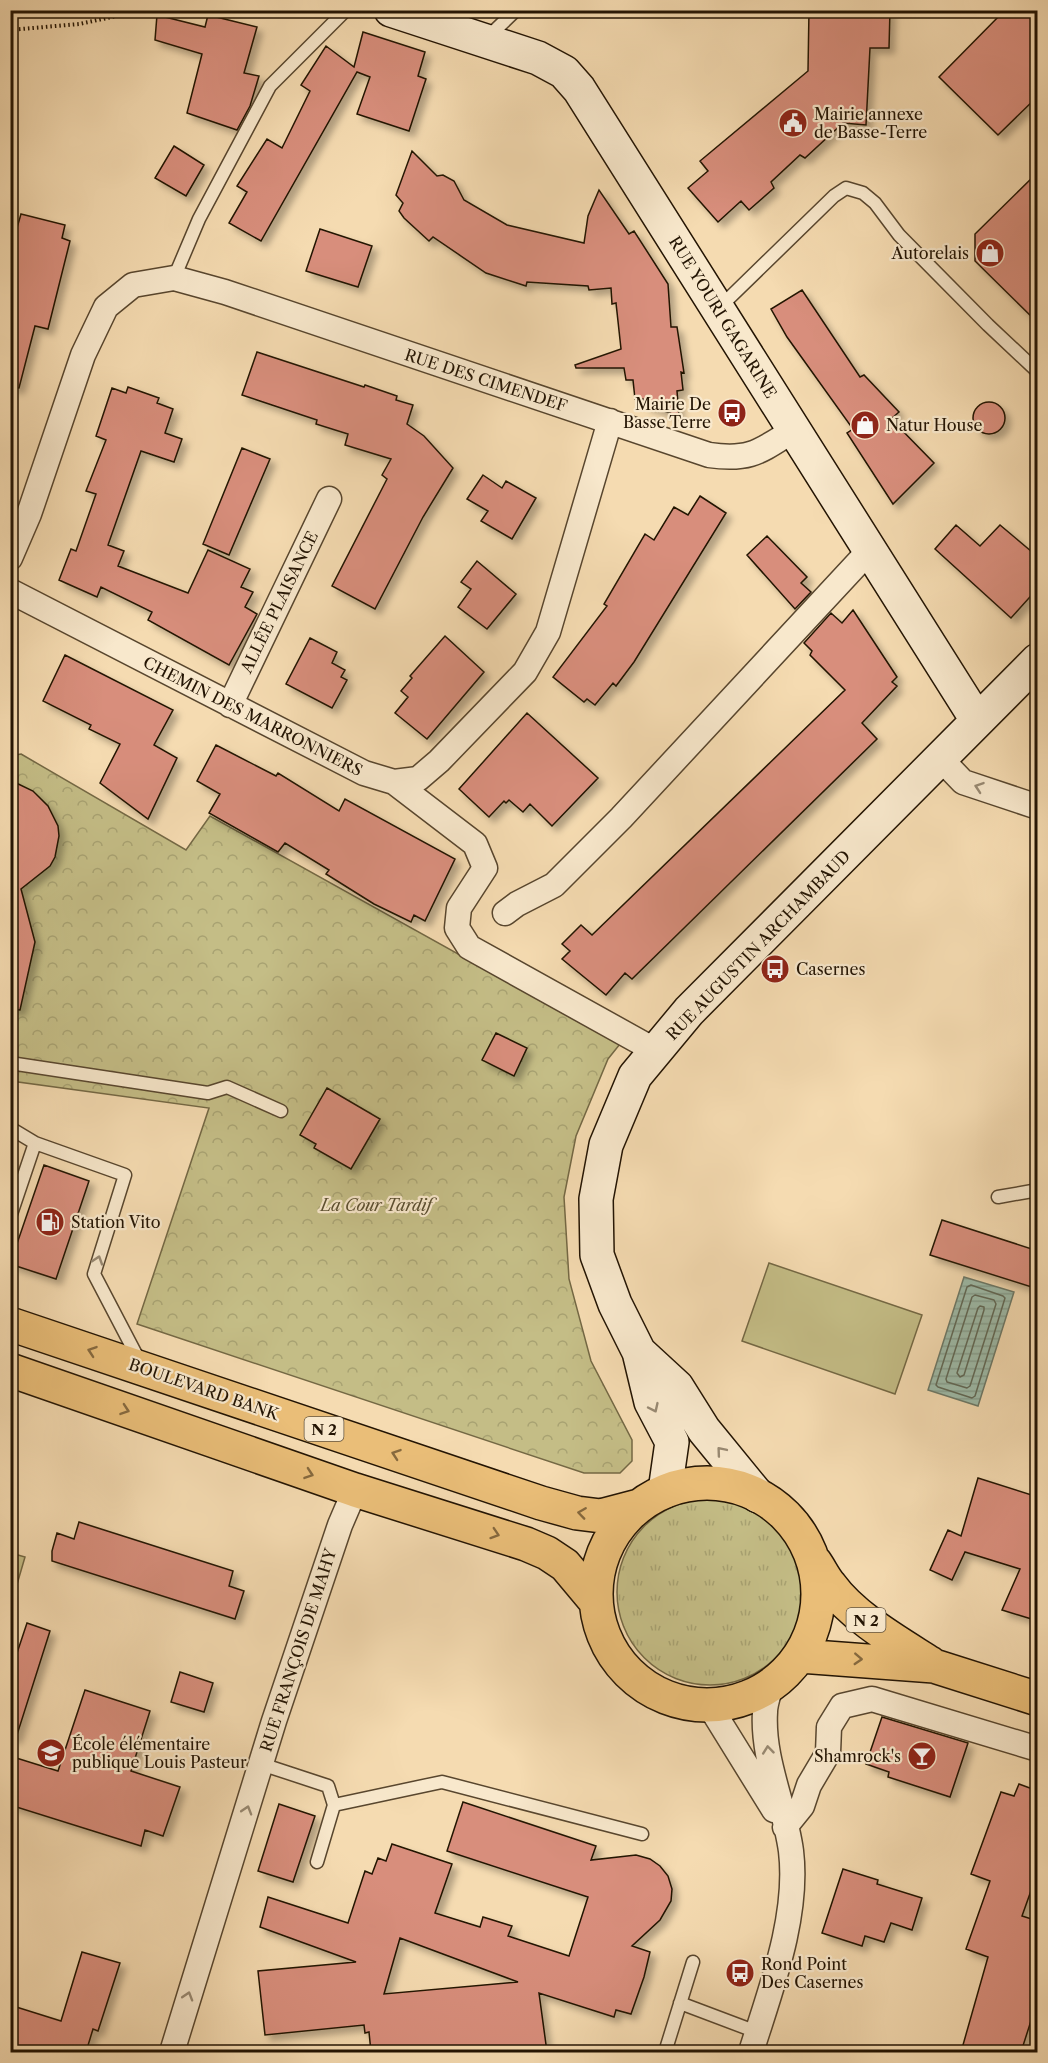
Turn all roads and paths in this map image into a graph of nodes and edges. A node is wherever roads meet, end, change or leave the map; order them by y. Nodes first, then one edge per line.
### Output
1 (145, 10) edge
2 (346, 10) edge
3 (391, 10) edge
4 (516, 10) edge
5 (10, 30) edge
6 (484, 41) junction
7 (174, 278) junction
8 (718, 309) junction
9 (1038, 372) edge
10 (610, 421) junction
11 (794, 430) junction
12 (328, 499) dead end
13 (20, 510) edge
14 (869, 551) junction
15 (10, 558) edge
16 (10, 591) edge
17 (1038, 660) edge
18 (230, 705) junction
19 (977, 720) junction
20 (939, 757) junction
21 (394, 782) junction
22 (1032, 805) edge
23 (505, 913) dead end
24 (656, 1051) junction
25 (10, 1063) edge
26 (281, 1111) dead end
27 (10, 1128) edge
28 (34, 1143) junction
29 (1038, 1190) edge
30 (998, 1197) dead end
31 (10, 1217) edge
32 (10, 1324) edge
33 (639, 1352) junction
34 (143, 1368) junction
35 (10, 1370) edge
36 (355, 1490) junction
37 (758, 1496) junction
38 (652, 1499) junction
39 (813, 1560) junction
40 (596, 1602) junction
41 (800, 1656) junction
42 (934, 1666) junction
43 (771, 1685) junction
44 (1038, 1699) edge
45 (709, 1705) junction
46 (1038, 1749) edge
47 (261, 1764) junction
48 (334, 1805) junction
49 (785, 1827) junction
50 (642, 1834) dead end
51 (317, 1862) dead end
52 (693, 1962) dead end
53 (680, 2003) junction
54 (754, 2042) edge
55 (666, 2049) dead end
56 (172, 2052) edge

1 - 5 path
2 - 7 lane
3 - 6 main road, RUE YOURI GAGARINE
4 - 6 lane
6 - 8 main road, RUE YOURI GAGARINE
7 - 10 street, RUE DES CIMENDEF
7 - 13 street
8 - 9 lane
8 - 11 main road, RUE YOURI GAGARINE
10 - 11 street, RUE DES CIMENDEF
10 - 21 street, CHEMIN DES MARRONNIERS
11 - 14 main road, RUE YOURI GAGARINE
12 - 18 street, ALLÉE PLAISANCE
13 - 15 street
14 - 19 main road, RUE YOURI GAGARINE
14 - 23 street
16 - 18 street, CHEMIN DES MARRONNIERS
17 - 19 main road, RUE AUGUSTIN ARCHAMBAUD
18 - 21 street, CHEMIN DES MARRONNIERS
19 - 20 main road, RUE AUGUSTIN ARCHAMBAUD
22 -> 20 street
20 - 24 main road, RUE AUGUSTIN ARCHAMBAUD
21 - 24 street
24 - 33 main road, RUE AUGUSTIN ARCHAMBAUD
25 - 26 lane
27 - 28 lane
28 - 31 lane
34 -> 28 lane
29 - 30 lane
34 -> 32 main road, BOULEVARD BANK / N 2
37 -> 33 main road, RUE AUGUSTIN ARCHAMBAUD
33 -> 38 main road, RUE AUGUSTIN ARCHAMBAUD
38 -> 34 main road, BOULEVARD BANK / N 2
35 -> 36 main road, N 2
36 -> 40 main road, N 2
36 - 47 street, RUE FRANÇOIS DE MAHY
37 - 38 main road, N 2
37 - 39 main road, N 2
38 - 40 main road, N 2
39 - 41 main road, N 2
39 - 42 main road, N 2
40 - 45 main road, N 2
41 -> 42 main road, N 2
41 - 43 main road, N 2
42 - 44 main road, N 2
43 - 45 main road, N 2
49 -> 43 street
45 - 49 street
46 - 49 street
47 - 48 lane
56 -> 47 street, RUE FRANÇOIS DE MAHY
48 - 50 lane
48 - 51 lane
49 - 54 street
52 - 53 lane
53 - 54 lane
53 - 55 lane

